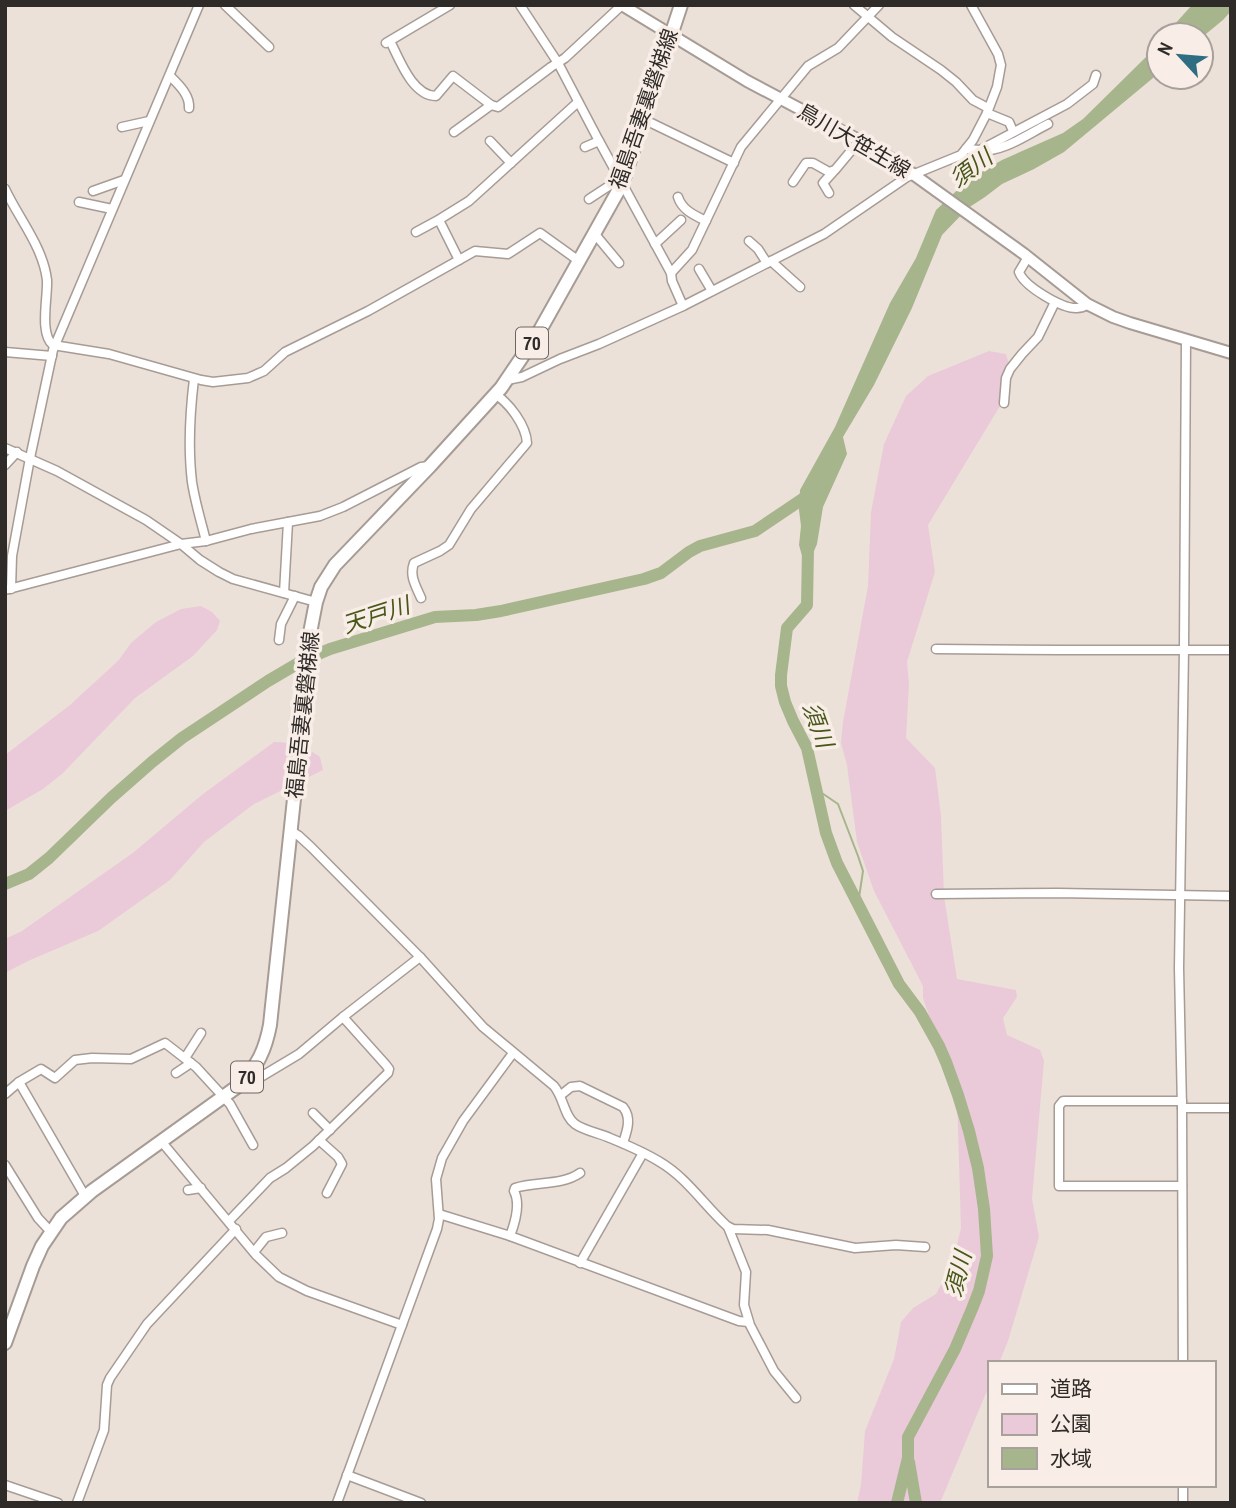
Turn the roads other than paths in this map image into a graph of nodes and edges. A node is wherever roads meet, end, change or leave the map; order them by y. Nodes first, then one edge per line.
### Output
1 (199, 5) edge
2 (225, 5) edge
3 (450, 5) edge
4 (520, 5) edge
5 (622, 5) edge
6 (681, 5) edge
7 (854, 5) edge
8 (879, 5) edge
9 (971, 5) edge
10 (867, 18) junction
11 (670, 34) junction
12 (269, 47) dead end
13 (558, 63) junction
14 (1096, 75) dead end
15 (170, 76) junction
16 (779, 99) junction
17 (578, 102) junction
18 (491, 105) junction
19 (189, 108) dead end
20 (988, 111) junction
21 (643, 118) junction
22 (149, 121) junction
23 (1048, 124) dead end
24 (122, 127) dead end
25 (1013, 131) junction
26 (454, 132) dead end
27 (860, 140) junction
28 (490, 141) dead end
29 (599, 141) junction
30 (585, 147) dead end
31 (971, 150) junction
32 (511, 163) junction
33 (734, 163) junction
34 (835, 170) junction
35 (914, 174) junction
36 (124, 180) junction
37 (620, 182) junction
38 (793, 182) dead end
39 (5, 189) edge
40 (93, 191) dead end
41 (829, 193) dead end
42 (678, 197) dead end
43 (589, 199) dead end
44 (79, 202) dead end
45 (112, 209) junction
46 (681, 219) dead end
47 (439, 220) junction
48 (706, 221) junction
49 (416, 232) dead end
50 (594, 233) junction
51 (749, 241) dead end
52 (655, 244) junction
53 (1026, 256) junction
54 (459, 260) junction
55 (579, 261) junction
56 (769, 262) junction
57 (620, 263) dead end
58 (699, 269) dead end
59 (671, 274) junction
60 (800, 287) dead end
61 (712, 292) junction
62 (1055, 302) junction
63 (1088, 304) junction
64 (683, 306) junction
65 (1186, 340) junction
66 (55, 345) junction
67 (5, 352) edge
68 (1231, 353) edge
69 (52, 356) junction
70 (194, 379) junction
71 (506, 380) junction
72 (495, 394) junction
73 (1004, 403) dead end
74 (5, 448) edge
75 (17, 452) junction
76 (30, 458) junction
77 (5, 465) edge
78 (430, 466) junction
79 (288, 522) junction
80 (206, 541) junction
81 (181, 544) junction
82 (9, 555) edge
83 (8, 589) edge
84 (284, 593) junction
85 (295, 596) junction
86 (421, 598) dead end
87 (316, 602) junction
88 (279, 640) dead end
89 (936, 649) dead end
90 (1184, 649) junction
91 (1231, 650) edge
92 (290, 831) junction
93 (936, 894) dead end
94 (1181, 894) junction
95 (1231, 896) edge
96 (420, 957) junction
97 (343, 1017) junction
98 (201, 1033) dead end
99 (513, 1053) junction
100 (188, 1061) junction
101 (176, 1073) dead end
102 (245, 1079) junction
103 (19, 1082) junction
104 (5, 1094) edge
105 (561, 1095) junction
106 (224, 1097) junction
107 (1182, 1104) junction
108 (1231, 1108) edge
109 (313, 1113) dead end
110 (330, 1130) junction
111 (319, 1140) junction
112 (161, 1141) junction
113 (623, 1143) junction
114 (253, 1145) dead end
115 (643, 1153) junction
116 (5, 1165) edge
117 (580, 1173) dead end
118 (1182, 1186) junction
119 (201, 1188) junction
120 (188, 1190) dead end
121 (327, 1193) dead end
122 (85, 1196) junction
123 (439, 1214) junction
124 (229, 1222) junction
125 (728, 1227) junction
126 (236, 1229) junction
127 (51, 1232) junction
128 (282, 1233) dead end
129 (509, 1236) junction
130 (925, 1247) dead end
131 (254, 1252) junction
132 (580, 1263) junction
133 (9, 1318) edge
134 (748, 1322) junction
135 (402, 1325) junction
136 (5, 1343) edge
137 (1183, 1361) edge
138 (796, 1398) dead end
139 (347, 1475) junction
140 (5, 1485) edge
141 (58, 1503) edge
142 (77, 1503) edge
143 (337, 1503) edge
144 (421, 1503) edge

1 - 15 street
2 - 12 street
3 - 18 street
4 - 13 street
5 - 11 street, 鳥川大笹生線
5 - 13 street
6 - 11 main road, 福島吾妻裏磐梯線 / 70
7 - 10 street
8 - 10 street
9 - 20 street
10 - 16 street
10 - 20 street
11 - 16 street, 鳥川大笹生線
11 - 21 main road, 福島吾妻裏磐梯線 / 70
13 - 17 street
13 - 18 street
14 - 25 street
15 - 19 street
15 - 22 street
16 - 27 street, 鳥川大笹生線
16 - 33 street
17 - 29 street
17 - 32 street
18 - 26 street
20 - 25 street
20 - 31 street
21 - 33 street
21 - 37 main road, 福島吾妻裏磐梯線 / 70
22 - 24 street
22 - 36 street
23 - 31 street
25 - 31 street
27 - 34 street
27 - 35 street, 鳥川大笹生線
28 - 32 street
29 - 30 street
29 - 37 street
31 - 35 street
32 - 47 street
33 - 48 street
34 - 38 street
34 - 41 street
35 - 53 street, 鳥川大笹生線
35 - 56 street
36 - 40 street
36 - 45 street
37 - 43 street
37 - 50 main road, 福島吾妻裏磐梯線 / 70
37 - 52 street
39 - 66 street
42 - 48 street
44 - 45 street
45 - 66 street
46 - 52 street
47 - 49 street
47 - 54 street
48 - 59 street
50 - 55 main road, 福島吾妻裏磐梯線 / 70
50 - 57 street
51 - 56 street
52 - 59 street
53 - 62 street
53 - 63 street, 鳥川大笹生線
54 - 55 street
54 - 70 street
55 - 71 main road, 福島吾妻裏磐梯線 / 70
56 - 60 street
56 - 61 street
58 - 61 street
59 - 64 street
61 - 64 street
62 - 63 street
62 - 73 street
63 - 65 street, 鳥川大笹生線
64 - 71 street
65 - 68 street, 鳥川大笹生線
65 - 90 street
66 - 69 street
66 - 70 street
67 - 69 street
69 - 76 street
70 - 80 street
71 - 72 main road, 福島吾妻裏磐梯線 / 70
72 - 78 main road, 福島吾妻裏磐梯線 / 70
72 - 86 street
74 - 75 street
75 - 76 street
75 - 77 street
76 - 81 street
76 - 82 street
78 - 79 street
78 - 87 main road, 福島吾妻裏磐梯線 / 70
79 - 80 street
79 - 84 street
80 - 81 street
81 - 83 street
81 - 84 street
82 - 83 street
84 - 85 street
85 - 87 street
85 - 88 street
87 - 92 main road, 福島吾妻裏磐梯線 / 70
89 - 90 street
90 - 91 street
90 - 94 street
92 - 96 street
92 - 102 main road, 福島吾妻裏磐梯線 / 70
93 - 94 street
94 - 95 street
94 - 107 street
96 - 97 street
96 - 99 street
97 - 102 street
97 - 110 street
98 - 100 street
99 - 105 street
99 - 123 street
100 - 101 street
100 - 103 street
100 - 106 street
102 - 106 main road, 福島吾妻裏磐梯線 / 70
103 - 104 street
103 - 122 street
105 - 113 street
105 - 113 street
106 - 112 main road, 福島吾妻裏磐梯線 / 70
106 - 114 street
107 - 108 street
107 - 118 street
107 - 118 street
109 - 110 street
110 - 111 street
111 - 121 street
111 - 124 street
112 - 119 street
112 - 122 main road, 福島吾妻裏磐梯線 / 70
113 - 115 street
115 - 125 street
115 - 132 street
116 - 127 street
117 - 129 street
118 - 137 street
119 - 120 street
119 - 124 street
122 - 127 main road, 福島吾妻裏磐梯線 / 70
123 - 129 street
123 - 135 street
124 - 126 street
125 - 130 street
125 - 134 street
126 - 131 street
126 - 142 street
127 - 133 main road, 福島吾妻裏磐梯線 / 70
128 - 131 street
129 - 132 street
131 - 135 street
132 - 134 street
133 - 136 main road, 福島吾妻裏磐梯線 / 70
134 - 138 street
135 - 139 street
139 - 143 street
139 - 144 street
140 - 141 street

